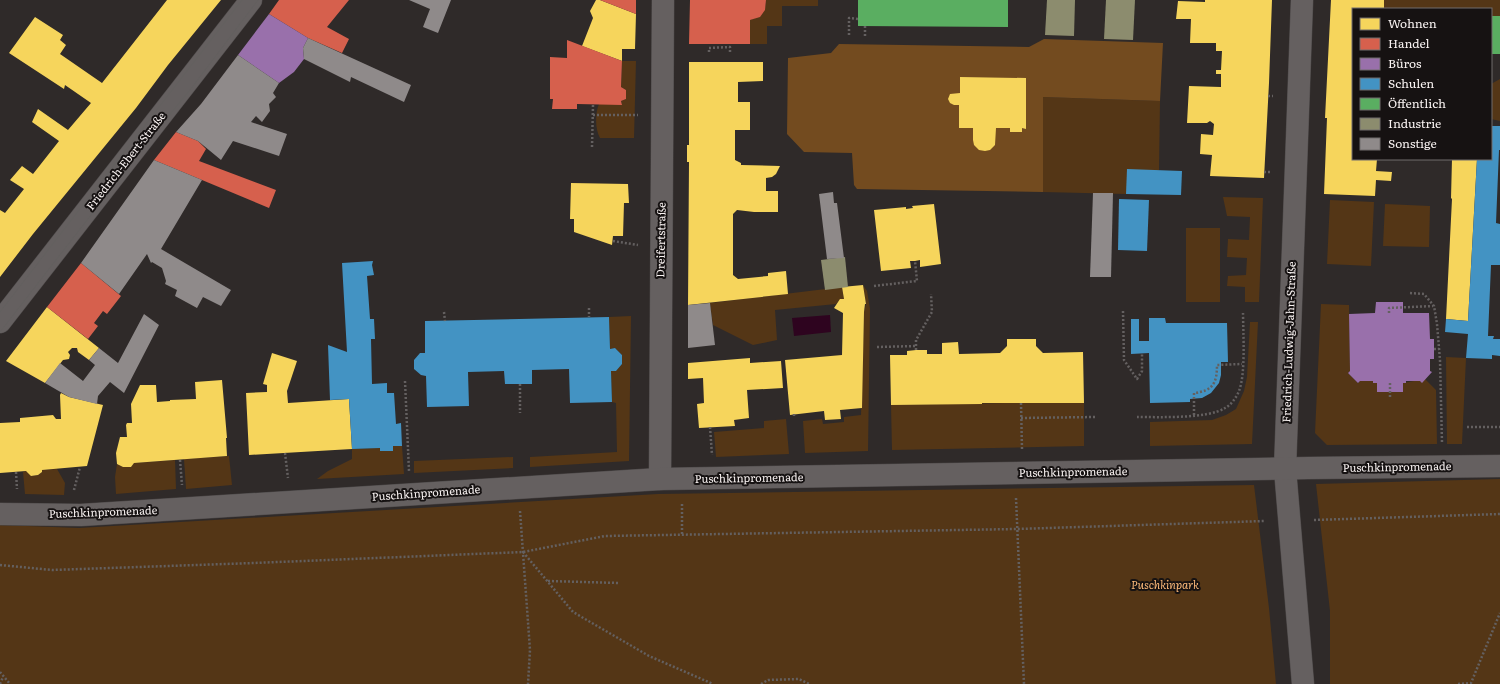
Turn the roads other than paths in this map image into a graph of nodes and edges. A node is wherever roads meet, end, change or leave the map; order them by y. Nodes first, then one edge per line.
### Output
1 (251, 0) edge
2 (663, 0) edge
3 (1302, 0) edge
4 (0, 322) edge
5 (1500, 466) edge
6 (1285, 469) junction
7 (660, 479) junction
8 (0, 514) edge
9 (1303, 684) edge

1 - 4 street, Friedrich-Ebert-Straße
2 - 7 street, Dreifertstraße
3 - 6 street, Friedrich-Ludwig-Jahn-Straße
5 - 6 street, Puschkinpromenade
6 - 7 street, Puschkinpromenade
6 - 9 street, Friedrich-Ludwig-Jahn-Straße
7 - 8 street, Puschkinpromenade

